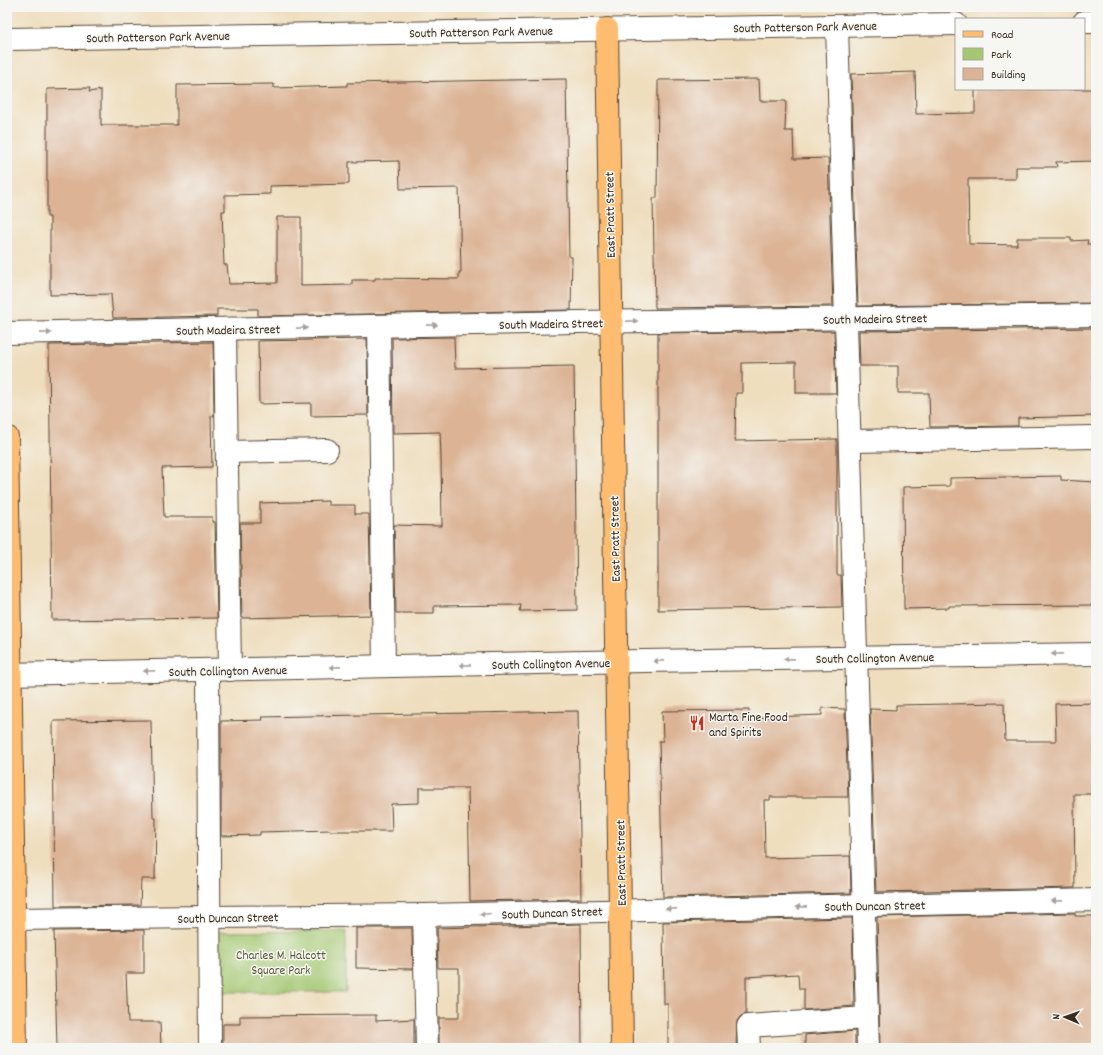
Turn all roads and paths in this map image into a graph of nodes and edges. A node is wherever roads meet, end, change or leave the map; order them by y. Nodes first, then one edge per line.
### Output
1 (1085, 22) edge
2 (1096, 22) edge
3 (955, 24) edge
4 (837, 26) junction
5 (606, 30) junction
6 (7, 39) edge
7 (1096, 315) edge
8 (846, 319) junction
9 (611, 322) junction
10 (379, 326) junction
11 (225, 330) junction
12 (7, 333) edge
13 (7, 437) edge
14 (1096, 437) edge
15 (850, 441) junction
16 (327, 450) dead end
17 (227, 452) junction
18 (1096, 654) edge
19 (856, 658) junction
20 (616, 662) junction
21 (384, 666) junction
22 (208, 670) junction
23 (230, 670) junction
24 (9, 674) edge
25 (1096, 900) edge
26 (863, 906) junction
27 (621, 910) junction
28 (424, 915) junction
29 (209, 917) junction
30 (11, 919) edge
31 (867, 1018) junction
32 (16, 1048) edge
33 (210, 1048) edge
34 (427, 1048) edge
35 (622, 1048) edge
36 (749, 1048) edge
37 (868, 1048) edge

1 - 2 street
3 - 4 street, South Patterson Park Avenue
4 - 5 street, South Patterson Park Avenue
4 - 8 street
5 - 6 street, South Patterson Park Avenue
5 - 9 main road, East Pratt Street
7 - 8 street, South Madeira Street
9 -> 8 street, South Madeira Street
8 - 15 street
10 -> 9 street, South Madeira Street
9 - 20 main road, East Pratt Street
11 -> 10 street, South Madeira Street
10 - 21 street
12 -> 11 street, South Madeira Street
11 - 17 street
13 - 24 main road
14 - 15 street
15 - 19 street
16 - 17 street
17 - 23 street
18 -> 19 street, South Collington Avenue
19 -> 20 street, South Collington Avenue
19 - 26 street
20 -> 21 street, South Collington Avenue
20 - 27 main road, East Pratt Street
21 -> 23 street, South Collington Avenue
22 - 23 street, South Collington Avenue
22 -> 24 street, South Collington Avenue
22 - 29 street
24 - 30 main road
25 -> 26 street, South Duncan Street
26 -> 27 street, South Duncan Street
26 - 31 street
27 -> 28 street, South Duncan Street
27 - 35 main road, East Pratt Street
28 - 29 street, South Duncan Street
28 - 34 street
29 - 30 street, South Duncan Street
29 - 33 street
30 - 32 main road
31 - 36 street
31 - 37 street

